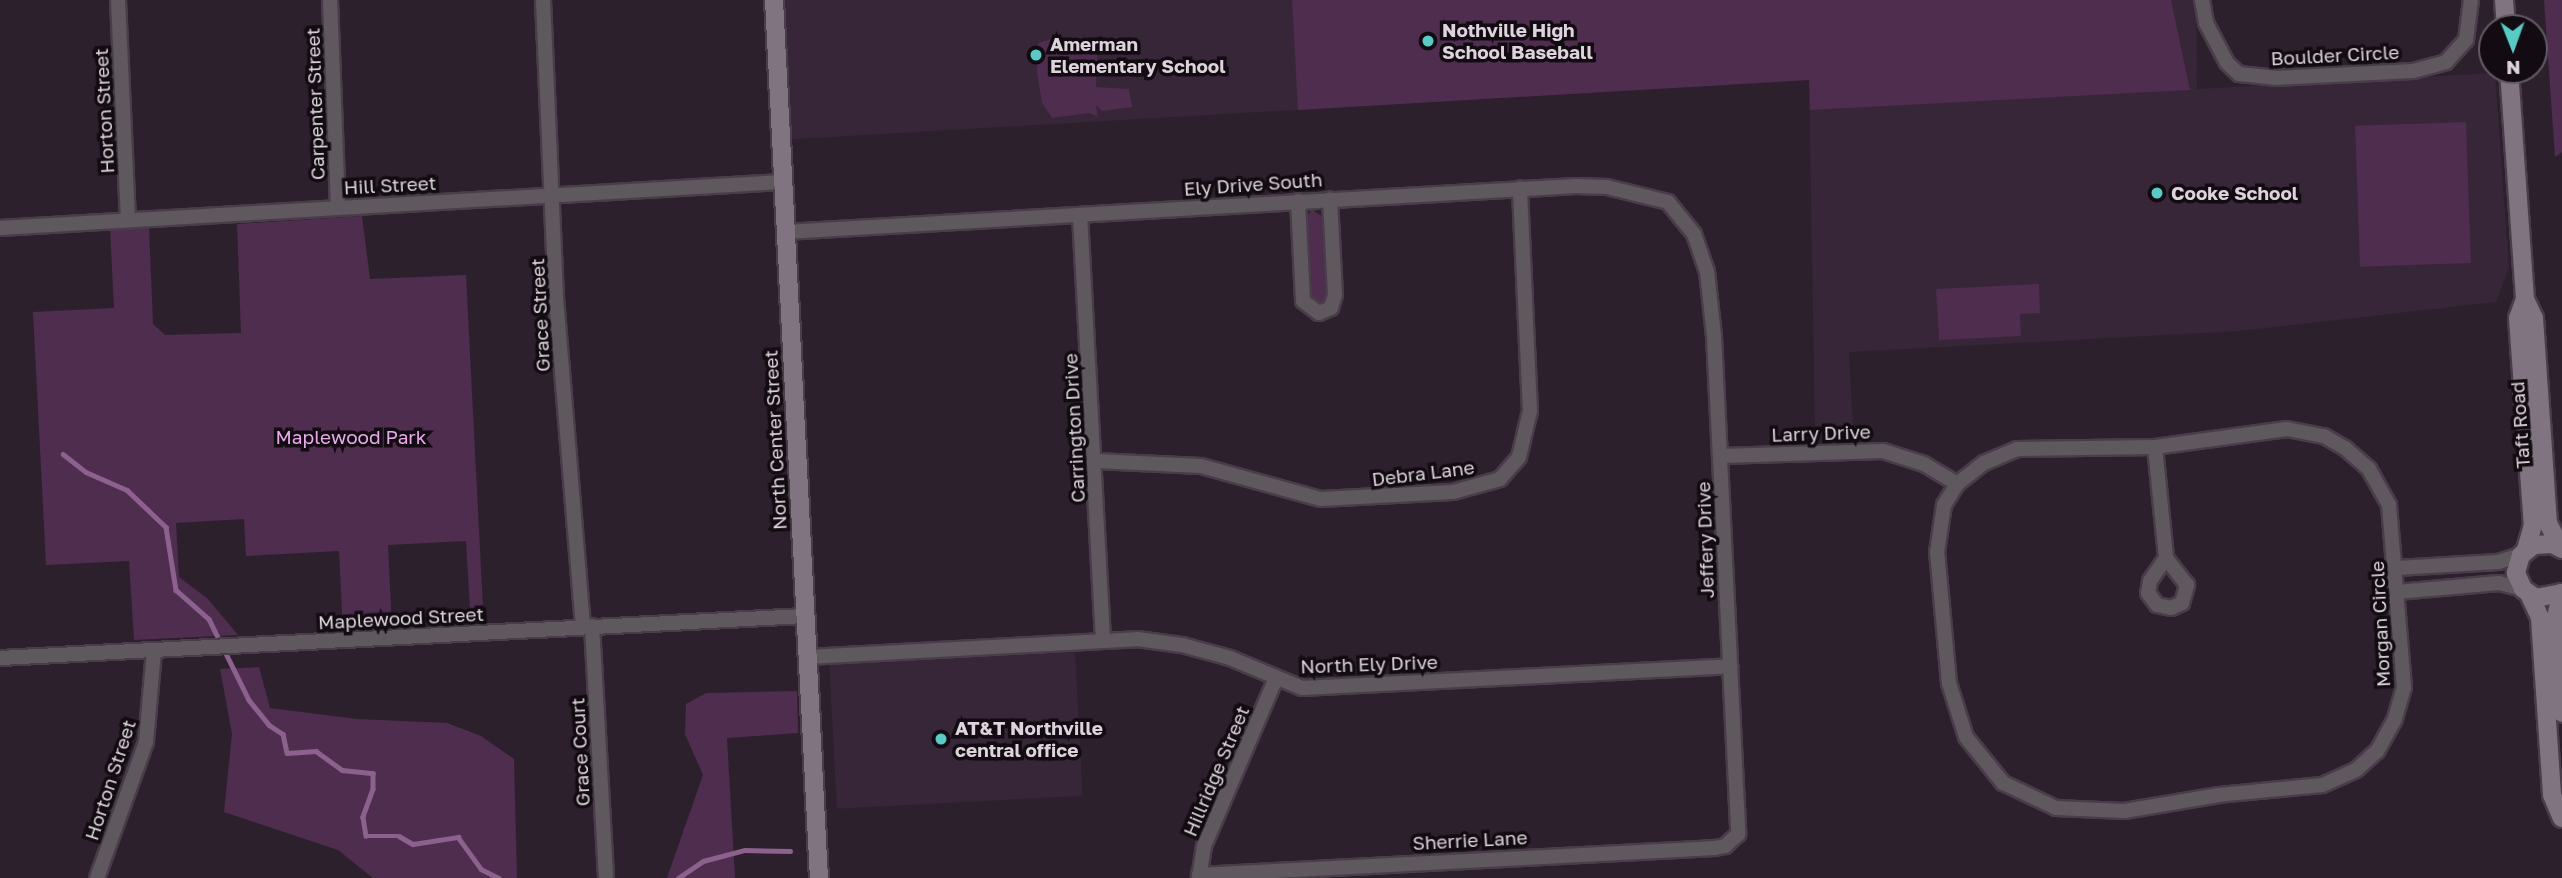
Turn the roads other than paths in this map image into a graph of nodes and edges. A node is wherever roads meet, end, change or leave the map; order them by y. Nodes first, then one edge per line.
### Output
1 (118, 0) edge
2 (330, 0) edge
3 (543, 0) edge
4 (774, 0) edge
5 (2202, 0) edge
6 (2471, 0) edge
7 (2510, 84) edge
8 (782, 182) junction
9 (1520, 188) junction
10 (554, 196) junction
11 (1329, 199) junction
12 (1298, 201) junction
13 (338, 207) junction
14 (1080, 215) junction
15 (128, 220) junction
16 (0, 228) edge
17 (785, 232) junction
18 (1699, 245) joint
19 (2525, 299) junction
20 (2155, 447) junction
21 (1721, 456) junction
22 (1096, 461) junction
23 (1957, 484) junction
24 (2561, 548) edge
25 (2524, 552) junction
26 (2166, 558) dead end
27 (2397, 568) junction
28 (2399, 592) junction
29 (2526, 592) junction
30 (2562, 593) edge
31 (805, 616) junction
32 (587, 626) junction
33 (1103, 639) junction
34 (154, 651) junction
35 (808, 657) junction
36 (0, 658) edge
37 (1730, 666) junction
38 (1275, 680) junction
39 (2562, 713) edge
40 (2562, 818) edge
41 (1738, 834) joint
42 (606, 876) dead end
43 (1199, 876) edge
44 (97, 878) edge
45 (819, 878) edge

1 - 15 street, Horton Street
2 - 13 street, Carpenter Street
3 - 10 street, Grace Street
4 - 8 street, North Center Street
5 - 6 street, Boulder Circle
7 - 19 street, Taft Road
8 - 10 street, Hill Street
8 - 17 street, North Center Street
9 - 11 street, Ely Drive South
9 - 18 street, Ely Drive South
9 - 22 street, Debra Lane
10 - 13 street, Hill Street
10 - 32 street, Grace Street
11 - 12 street, Ely Drive South
11 - 12 street
12 - 14 street, Ely Drive South
13 - 15 street, Hill Street
14 - 17 street, Ely Drive South
14 - 22 street, Carrington Drive
15 - 16 street, Hill Street
17 - 31 street, North Center Street
18 - 21 street, Jeffery Drive
19 - 24 street, Taft Road
19 - 25 street, Taft Road
20 - 23 street, Morgan Circle
20 - 26 street
20 - 27 street, Morgan Circle
21 - 23 street, Larry Drive
21 - 37 street, Jeffery Drive
22 - 33 street, Carrington Drive
23 - 28 street, Morgan Circle
24 - 25 street
25 - 27 street
25 - 29 street, Taft Road
27 - 28 street, Morgan Circle
28 - 29 street
29 - 30 street
29 - 40 street
30 - 39 street
31 - 32 street, Maplewood Street
31 - 35 street, North Center Street
32 - 34 street, Maplewood Street
32 - 42 street, Grace Court
33 - 35 street, North Ely Drive
33 - 38 street, North Ely Drive
34 - 36 street, Maplewood Street
34 - 44 street, Horton Street
35 - 45 street, North Center Street
37 - 38 street, North Ely Drive
37 - 41 street, Jeffery Drive
38 - 43 street, Hillridge Street
41 - 43 street, Sherrie Lane

